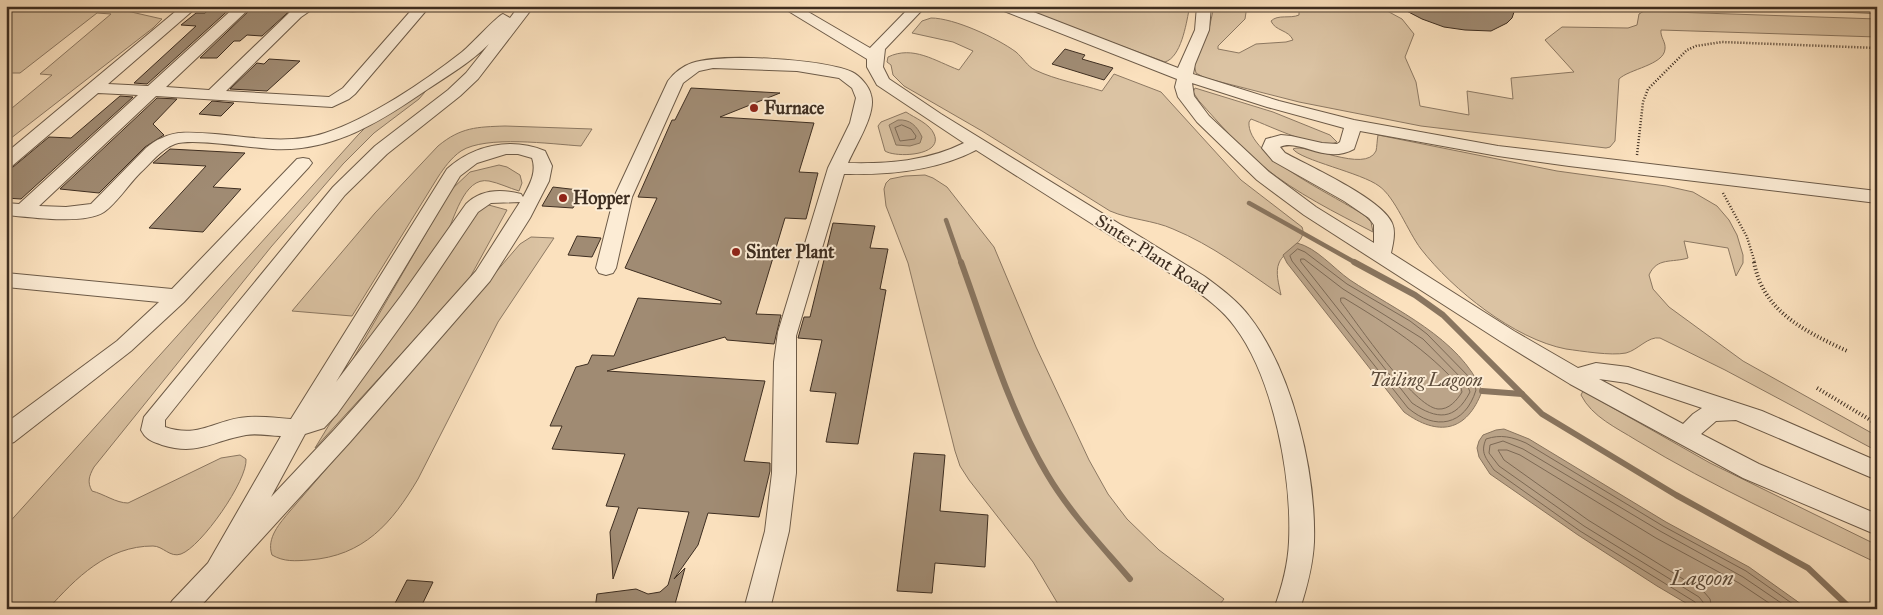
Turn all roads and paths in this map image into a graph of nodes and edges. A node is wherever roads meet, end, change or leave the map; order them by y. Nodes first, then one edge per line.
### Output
1 (191, 6) edge
2 (245, 6) edge
3 (310, 6) edge
4 (345, 6) edge
5 (360, 6) edge
6 (423, 6) edge
7 (511, 6) edge
8 (527, 6) edge
9 (787, 6) edge
10 (919, 6) edge
11 (1004, 6) edge
12 (1204, 6) edge
13 (1803, 6) edge
14 (1877, 8) edge
15 (1877, 48) edge
16 (875, 57) junction
17 (1184, 76) junction
18 (94, 88) junction
19 (153, 91) junction
20 (213, 95) junction
21 (1353, 124) junction
22 (977, 143) junction
23 (6, 162) edge
24 (303, 163) dead end
25 (837, 168) junction
26 (1638, 169) junction
27 (1714, 178) junction
28 (1877, 197) edge
29 (515, 198) dead end
30 (14, 210) edge
31 (1381, 255) junction
32 (606, 268) dead end
33 (6, 280) edge
34 (177, 297) junction
35 (1847, 351) dead end
36 (1578, 378) junction
37 (1817, 388) dead end
38 (1754, 417) junction
39 (1877, 424) edge
40 (297, 428) junction
41 (6, 436) edge
42 (1686, 437) junction
43 (1877, 471) edge
44 (1877, 525) edge
45 (217, 570) junction
46 (181, 609) edge
47 (757, 609) edge
48 (1288, 609) edge

1 - 18 lane
2 - 19 lane
3 - 20 lane
4 - 5 lane
6 - 20 lane
7 - 30 lane
8 - 40 lane
9 - 16 lane
10 - 16 lane
11 - 17 lane
12 - 17 lane
13 - 14 lane
15 - 26 path
16 - 22 lane, Sinter Plant Road
17 - 21 lane
17 - 31 lane
18 - 19 lane
18 - 23 lane
19 - 20 lane
19 - 30 lane
21 - 26 lane
21 - 31 lane
22 - 25 lane
22 - 48 lane, Sinter Plant Road
24 - 34 lane
25 - 32 lane
25 - 47 lane
26 - 27 lane
27 - 28 lane
27 - 35 path
29 - 40 lane
31 - 36 lane
33 - 34 lane
34 - 41 lane
36 - 38 lane
36 - 42 lane
37 - 39 path
38 - 42 lane
38 - 43 lane
40 - 45 lane
40 - 45 lane
42 - 44 lane
45 - 46 lane

